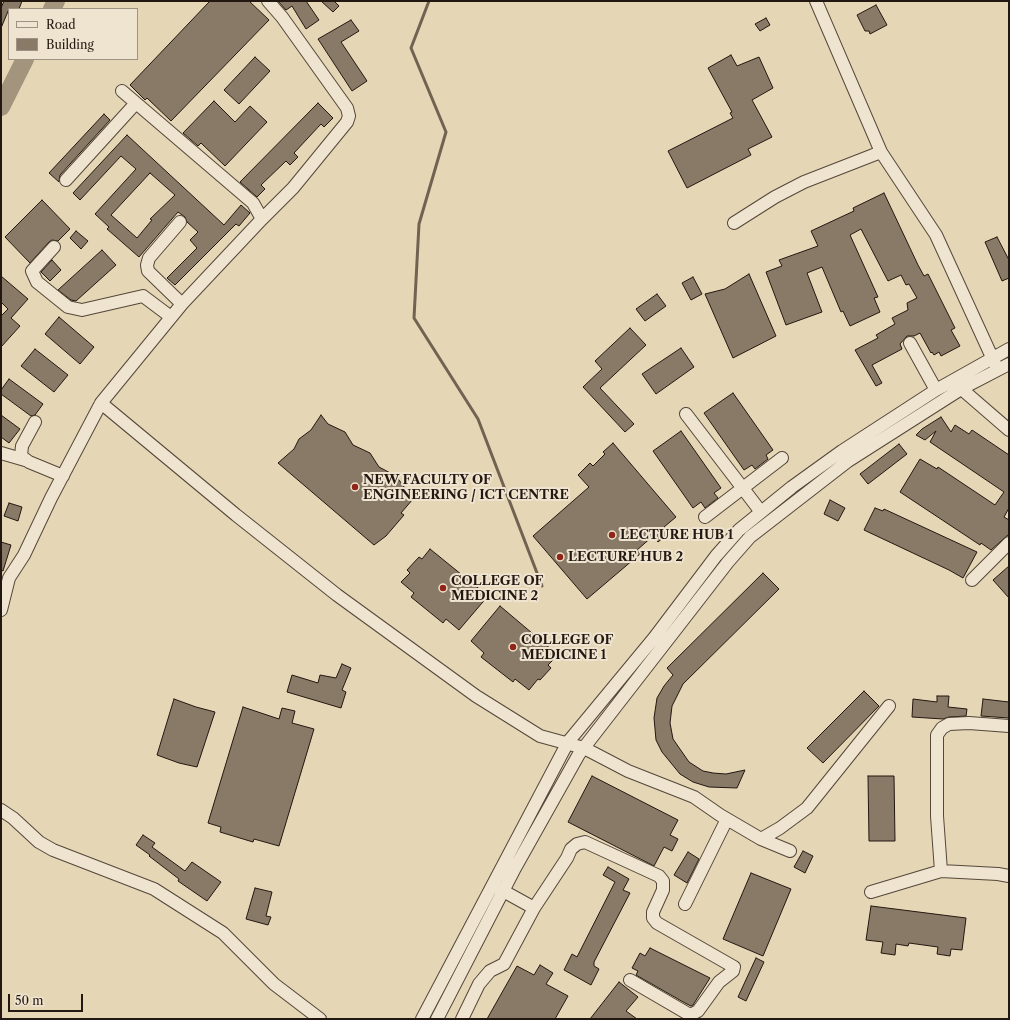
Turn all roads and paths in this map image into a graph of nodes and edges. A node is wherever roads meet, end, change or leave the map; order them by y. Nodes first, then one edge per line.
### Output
1 (268, 1) edge
2 (816, 1) edge
3 (122, 91) dead end
4 (136, 103) junction
5 (881, 152) junction
6 (66, 180) dead end
7 (262, 219) junction
8 (180, 222) dead end
9 (734, 223) dead end
10 (54, 247) dead end
11 (182, 304) junction
12 (171, 317) junction
13 (910, 343) dead end
14 (1009, 349) edge
15 (995, 364) junction
16 (1009, 364) edge
17 (957, 385) junction
18 (936, 390) junction
19 (101, 403) junction
20 (686, 414) dead end
21 (35, 422) dead end
22 (1009, 430) edge
23 (1, 452) edge
24 (782, 458) dead end
25 (25, 460) junction
26 (63, 476) junction
27 (742, 488) junction
28 (780, 497) junction
29 (788, 507) junction
30 (761, 512) junction
31 (705, 517) dead end
32 (1009, 543) edge
33 (972, 580) dead end
34 (1, 610) edge
35 (889, 706) dead end
36 (1009, 726) edge
37 (568, 742) junction
38 (584, 748) junction
39 (1, 810) edge
40 (727, 820) junction
41 (761, 839) junction
42 (790, 851) dead end
43 (941, 871) junction
44 (1009, 876) edge
45 (492, 885) junction
46 (503, 891) junction
47 (871, 892) dead end
48 (685, 904) dead end
49 (534, 908) junction
50 (630, 980) dead end
51 (320, 1019) edge
52 (422, 1019) edge
53 (436, 1019) edge
54 (462, 1019) edge

1 - 7 street
2 - 5 street
3 - 4 street
4 - 6 street
4 - 7 street
5 - 9 street
5 - 15 street
7 - 11 street
8 - 11 street
10 - 12 street
11 - 12 street
12 - 19 street
13 - 18 street
14 - 15 street
15 - 16 street
15 - 17 street
17 - 18 street
17 - 22 street
17 - 29 street
18 - 28 street
19 - 26 street
19 - 37 street
20 - 27 street
21 - 25 street
23 - 25 street
24 - 27 street
25 - 26 street
26 - 34 street
27 - 30 street
27 - 31 street
28 - 29 street
28 - 30 street
29 - 38 street
30 - 37 street
32 - 33 street
35 - 41 street
36 - 43 street
37 - 38 street
37 - 45 street
38 - 40 street
38 - 46 street
39 - 51 street
40 - 41 street
40 - 48 street
41 - 42 street
43 - 44 street
43 - 47 street
45 - 46 street
45 - 52 street
46 - 49 street
46 - 53 street
49 - 50 street
49 - 54 street

